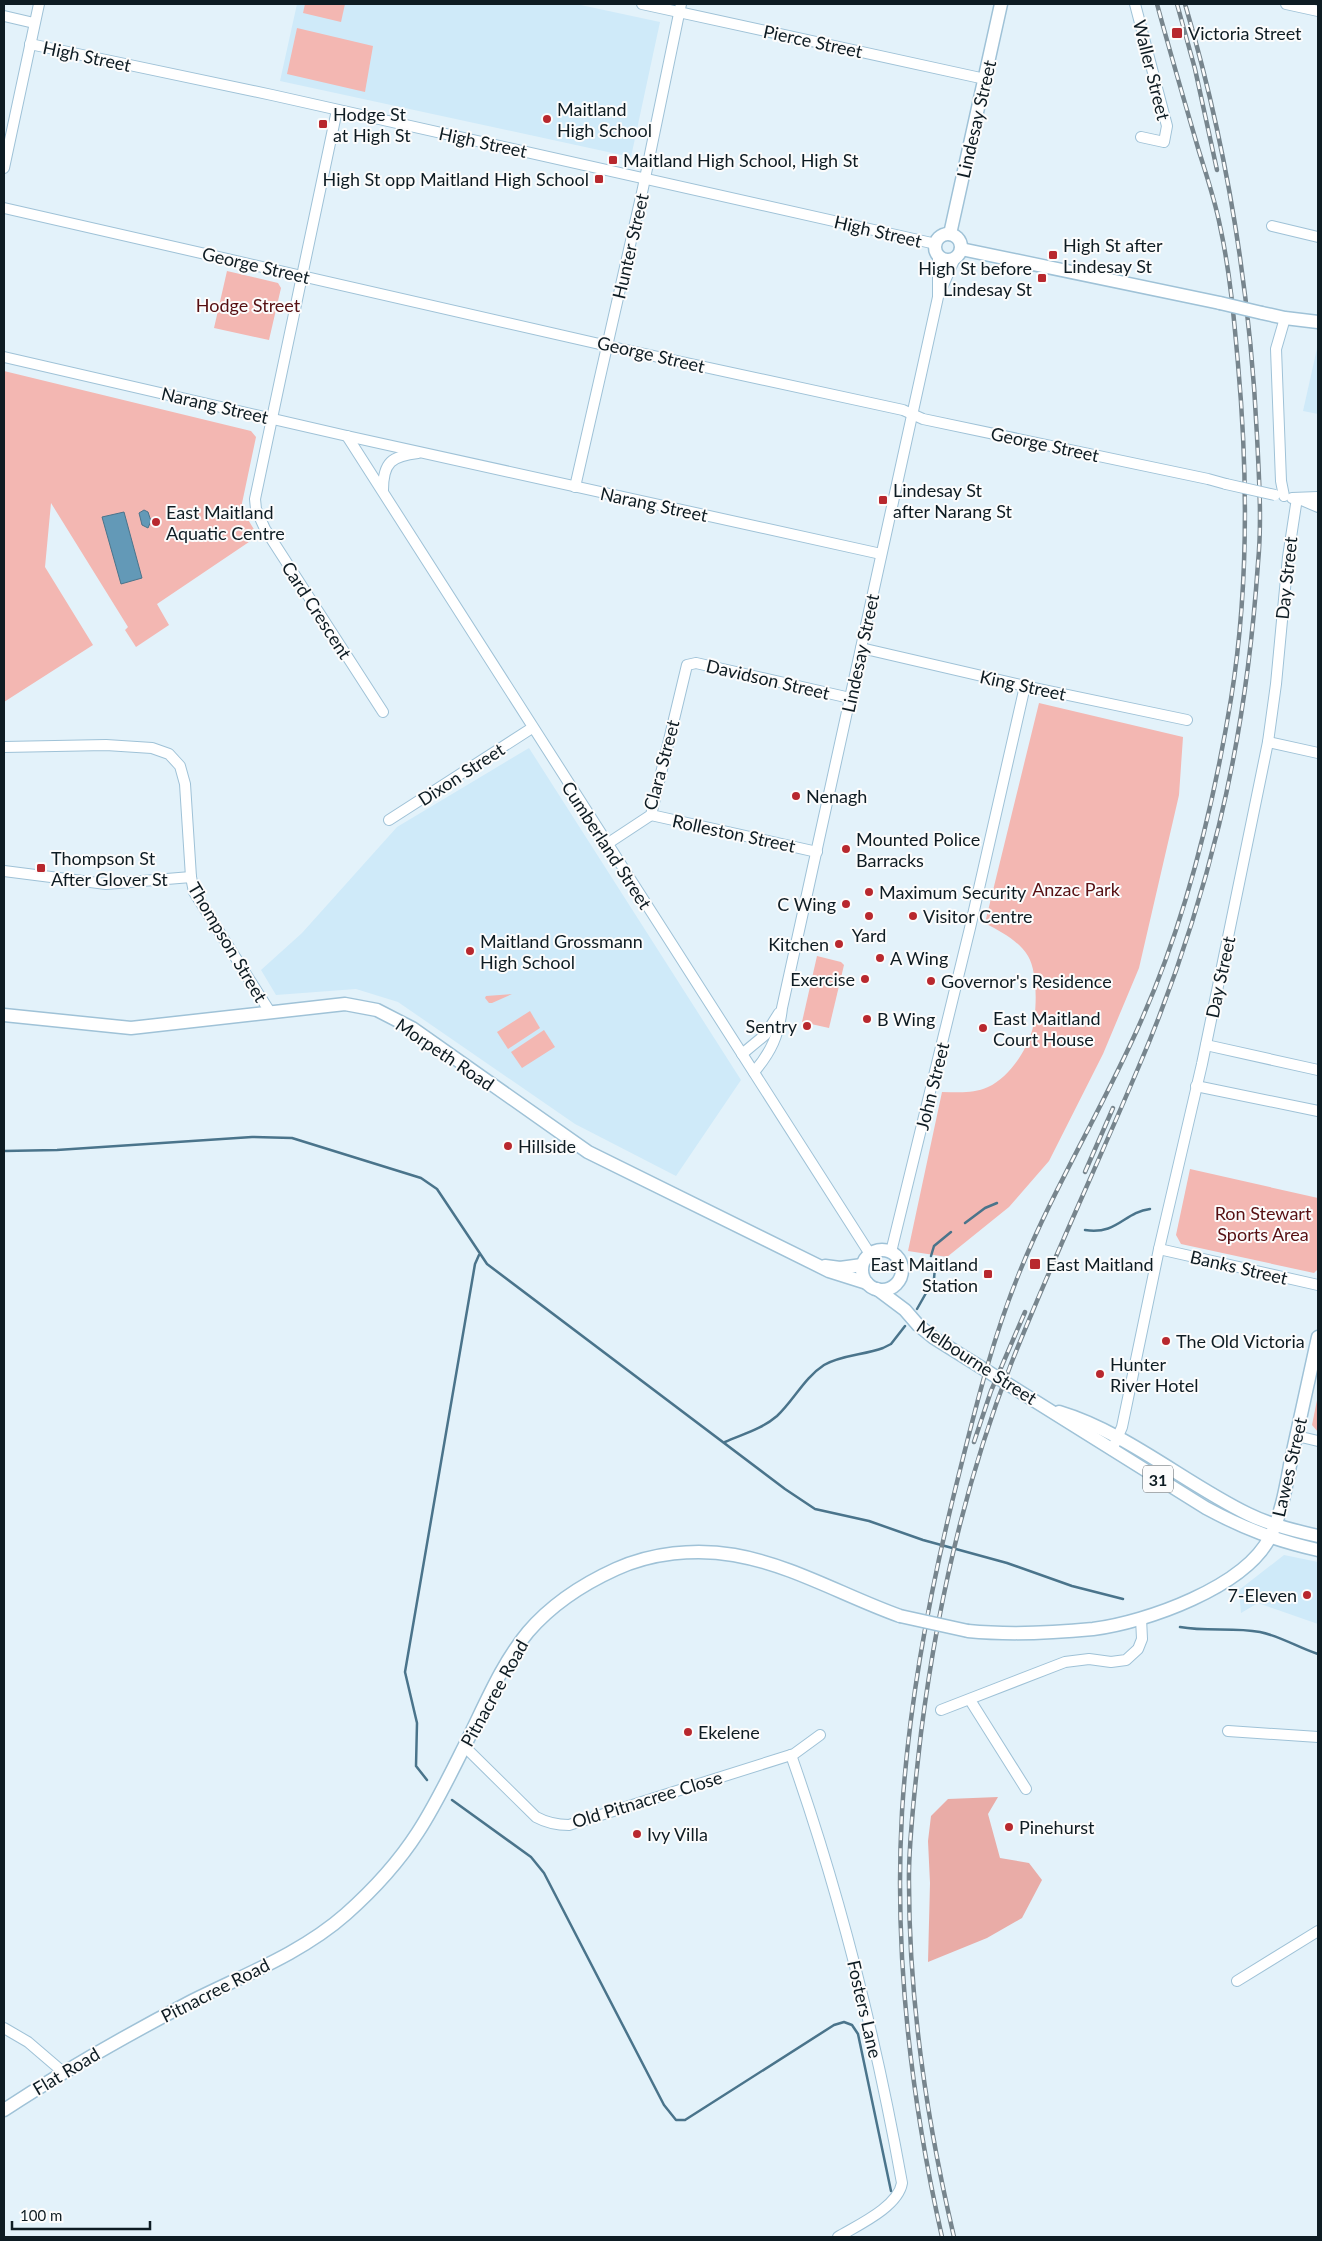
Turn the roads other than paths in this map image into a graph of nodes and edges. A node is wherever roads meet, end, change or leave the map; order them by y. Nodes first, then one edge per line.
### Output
1 (40, 4) edge
2 (642, 4) edge
3 (1001, 4) edge
4 (1135, 4) edge
5 (1286, 4) edge
6 (680, 8) edge
7 (1318, 11) edge
8 (4, 16) edge
9 (34, 23) junction
10 (30, 44) junction
11 (985, 79) junction
12 (337, 110) junction
13 (1141, 137) dead end
14 (6, 141) edge
15 (4, 168) edge
16 (645, 178) junction
17 (4, 208) edge
18 (1272, 226) dead end
19 (950, 234) junction
20 (1318, 237) edge
21 (937, 249) junction
22 (958, 254) junction
23 (301, 276) junction
24 (938, 297) junction
25 (1285, 318) junction
26 (1318, 322) edge
27 (1318, 330) edge
28 (607, 345) junction
29 (4, 357) edge
30 (912, 414) junction
31 (270, 418) junction
32 (347, 436) junction
33 (427, 452) junction
34 (575, 487) junction
35 (383, 490) junction
36 (1280, 496) junction
37 (1318, 497) edge
38 (1298, 498) junction
39 (1318, 507) edge
40 (881, 554) junction
41 (860, 648) junction
42 (687, 665) joint
43 (1025, 686) junction
44 (850, 698) junction
45 (383, 712) dead end
46 (1187, 720) dead end
47 (532, 728) junction
48 (1268, 742) junction
49 (4, 747) edge
50 (1318, 753) edge
51 (651, 815) junction
52 (390, 820) dead end
53 (607, 844) junction
54 (816, 852) junction
55 (4, 871) edge
56 (191, 877) junction
57 (782, 1008) junction
58 (270, 1012) junction
59 (4, 1015) edge
60 (1206, 1045) junction
61 (742, 1054) junction
62 (1318, 1070) edge
63 (754, 1072) junction
64 (1196, 1086) junction
65 (1318, 1111) edge
66 (1159, 1249) junction
67 (891, 1252) junction
68 (870, 1254) junction
69 (815, 1264) junction
70 (862, 1265) junction
71 (902, 1275) junction
72 (1318, 1285) edge
73 (872, 1286) junction
74 (905, 1310) junction
75 (1318, 1337) edge
76 (1297, 1436) junction
77 (1318, 1440) edge
78 (1114, 1444) junction
79 (1275, 1524) junction
80 (1318, 1536) edge
81 (1269, 1538) junction
82 (1318, 1550) edge
83 (1141, 1618) junction
84 (970, 1700) junction
85 (941, 1710) dead end
86 (1228, 1731) dead end
87 (820, 1735) dead end
88 (1318, 1737) edge
89 (464, 1747) junction
90 (791, 1755) junction
91 (1026, 1789) dead end
92 (1318, 1931) edge
93 (1237, 1980) dead end
94 (4, 2028) edge
95 (129, 2034) joint
96 (63, 2072) junction
97 (4, 2110) edge
98 (838, 2237) edge

1 - 9 street
2 - 6 street, Pierce Street
3 - 11 main road, Lindesay Street
4 - 13 street, Waller Street
5 - 7 street
6 - 11 street, Pierce Street
6 - 16 street, Hunter Street
8 - 9 street
9 - 10 street
10 - 12 street, High Street
10 - 14 street
11 - 19 main road, Lindesay Street
12 - 16 street, High Street
12 - 23 street
14 - 15 street
16 - 21 street, High Street
16 - 28 street, Hunter Street
17 - 23 street, George Street
18 - 20 street
19 - 21 main road
19 - 22 main road
21 - 22 main road
21 - 24 street, Lindesay Street
22 - 24 street, Lindesay Street
22 - 25 main road, bridge
23 - 28 street, George Street
23 - 31 street
24 - 30 street, Lindesay Street
25 - 26 main road
25 - 27 main road
25 - 36 street
28 - 30 street, George Street
28 - 34 street, Hunter Street
29 - 31 street, Narang Street
30 - 36 street, George Street, bridge
30 - 40 street, Lindesay Street
31 - 32 street, Narang Street
31 - 45 street, Card Crescent
32 - 33 street, Narang Street
32 - 35 street, Cumberland Street
33 - 34 street, Narang Street
33 - 35 street, Narang Street
34 - 40 street, Narang Street
35 - 47 street, Cumberland Street
36 - 38 street, George Street
37 - 38 street, George Street
38 - 39 street, George Street
38 - 48 street, Day Street
40 - 41 street, Lindesay Street
41 - 43 street, King Street
41 - 44 street, Lindesay Street
42 - 44 street, Davidson Street
42 - 51 street, Clara Street
43 - 46 street, King Street
43 - 67 street, John Street
44 - 54 street, Lindesay Street
47 - 52 street, Dixon Street
47 - 53 street, Cumberland Street
48 - 50 street
48 - 60 street, Day Street
49 - 56 street
51 - 53 street, Clara Street
51 - 54 street, Rolleston Street
53 - 61 street, Cumberland Street
54 - 57 street, Lindesay Street
55 - 56 street, Thompson Street
56 - 58 street, Thompson Street
57 - 61 street, Lindesay Street
57 - 63 street, Lindesay Street
58 - 59 main road, Morpeth Road / 31
58 - 69 main road, Morpeth Road / 31
60 - 62 street
60 - 64 street, Day Street
61 - 63 street, Cumberland Street
63 - 68 street, Cumberland Street
64 - 65 street
64 - 66 street, Day Street
66 - 72 street, Banks Street
66 - 78 street, Day Street
67 - 68 main road
67 - 71 main road
68 - 70 main road
69 - 70 main road, Morpeth Road / 31
69 - 73 main road, Morpeth Road / 31
70 - 73 main road
71 - 73 main road
71 - 74 main road, Melbourne Street
73 - 74 main road, Melbourne Street / 31
74 - 78 main road, Melbourne Street / 31
75 - 76 main road, Lawes Street
76 - 77 street
76 - 79 main road, Lawes Street
78 - 79 main road, Melbourne Street / 31
78 - 81 main road, Melbourne Street / 31
79 - 80 main road, Melbourne Street / 31
79 - 81 main road, Lawes Street
81 - 82 main road, Melbourne Street / 31
81 - 83 main road, Pitnacree Road
83 - 84 street
83 - 89 main road, Pitnacree Road, bridge
84 - 85 street
84 - 91 street
86 - 88 street
87 - 90 street, Old Pitnacree Close
89 - 90 street, Old Pitnacree Close
89 - 95 main road, Pitnacree Road
90 - 98 street, Fosters Lane
92 - 93 street
94 - 96 street
95 - 96 main road, Flat Road
96 - 97 main road, Flat Road

